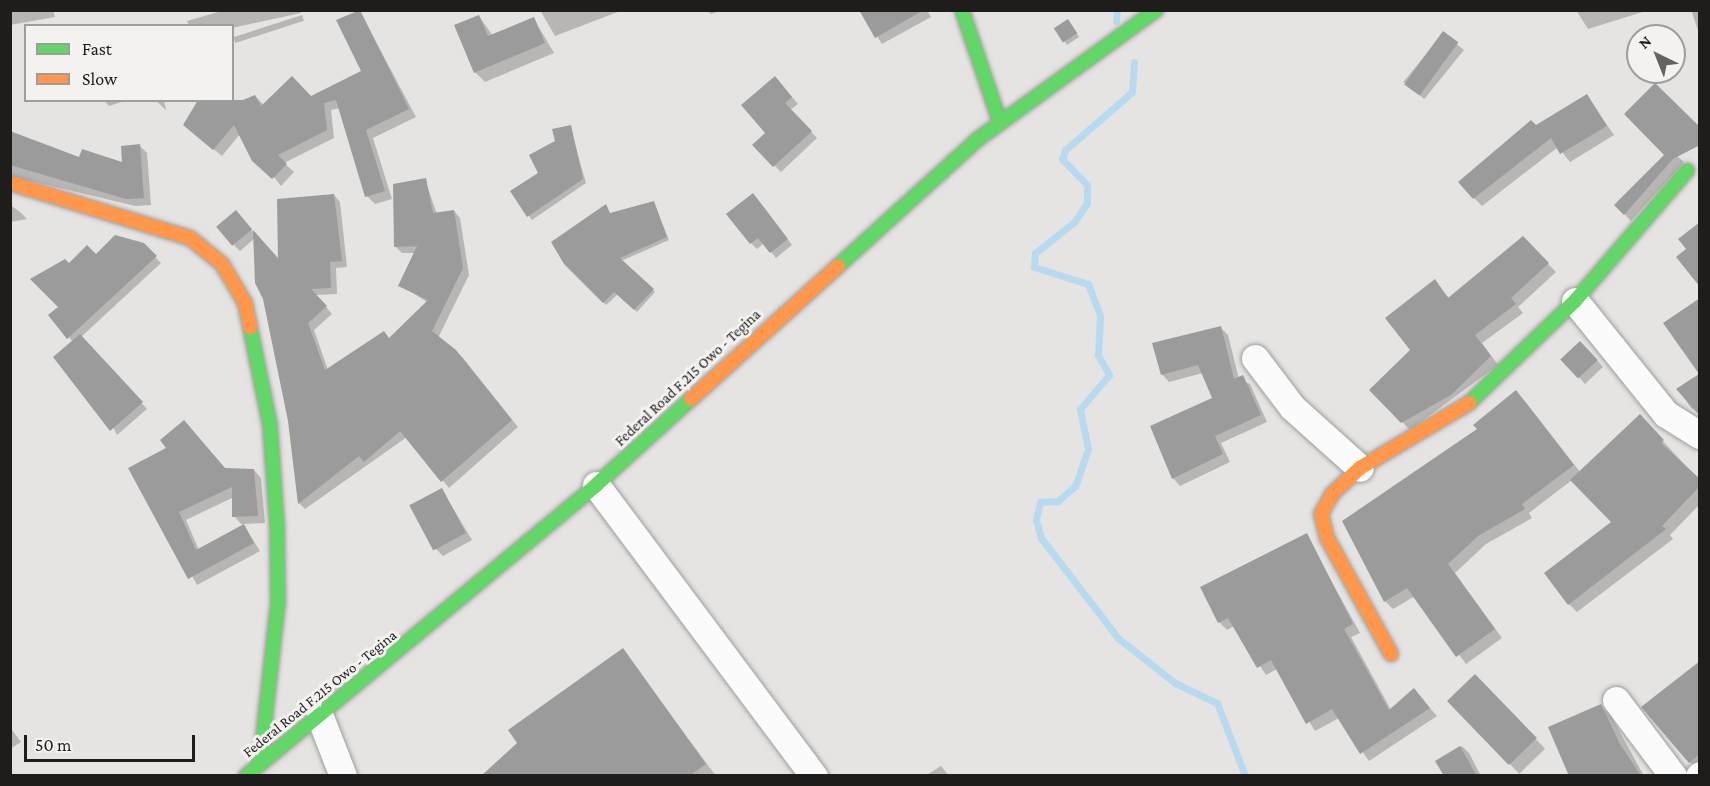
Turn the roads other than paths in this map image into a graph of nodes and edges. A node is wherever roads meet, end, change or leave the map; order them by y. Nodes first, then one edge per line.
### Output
1 (962, 10) edge
2 (1156, 10) edge
3 (1000, 122) junction
4 (1687, 171) dead end
5 (10, 183) edge
6 (1575, 302) junction
7 (1255, 358) dead end
8 (1700, 435) edge
9 (1360, 468) junction
10 (596, 485) junction
11 (1391, 654) dead end
12 (1616, 700) dead end
13 (320, 717) junction
14 (261, 764) junction
15 (246, 776) edge
16 (343, 776) edge
17 (814, 776) edge
18 (1673, 776) edge

1 - 3 street
2 - 3 street, Federal Road F.215 Owo - Tegina
3 - 10 street, Federal Road F.215 Owo - Tegina
4 - 6 street
5 - 14 street
6 - 8 street
6 - 9 street
7 - 9 street
9 - 11 street
10 - 13 street, Federal Road F.215 Owo - Tegina
10 - 17 street
12 - 18 street
13 - 14 street, Federal Road F.215 Owo - Tegina
13 - 16 street
14 - 15 street, Federal Road F.215 Owo - Tegina

